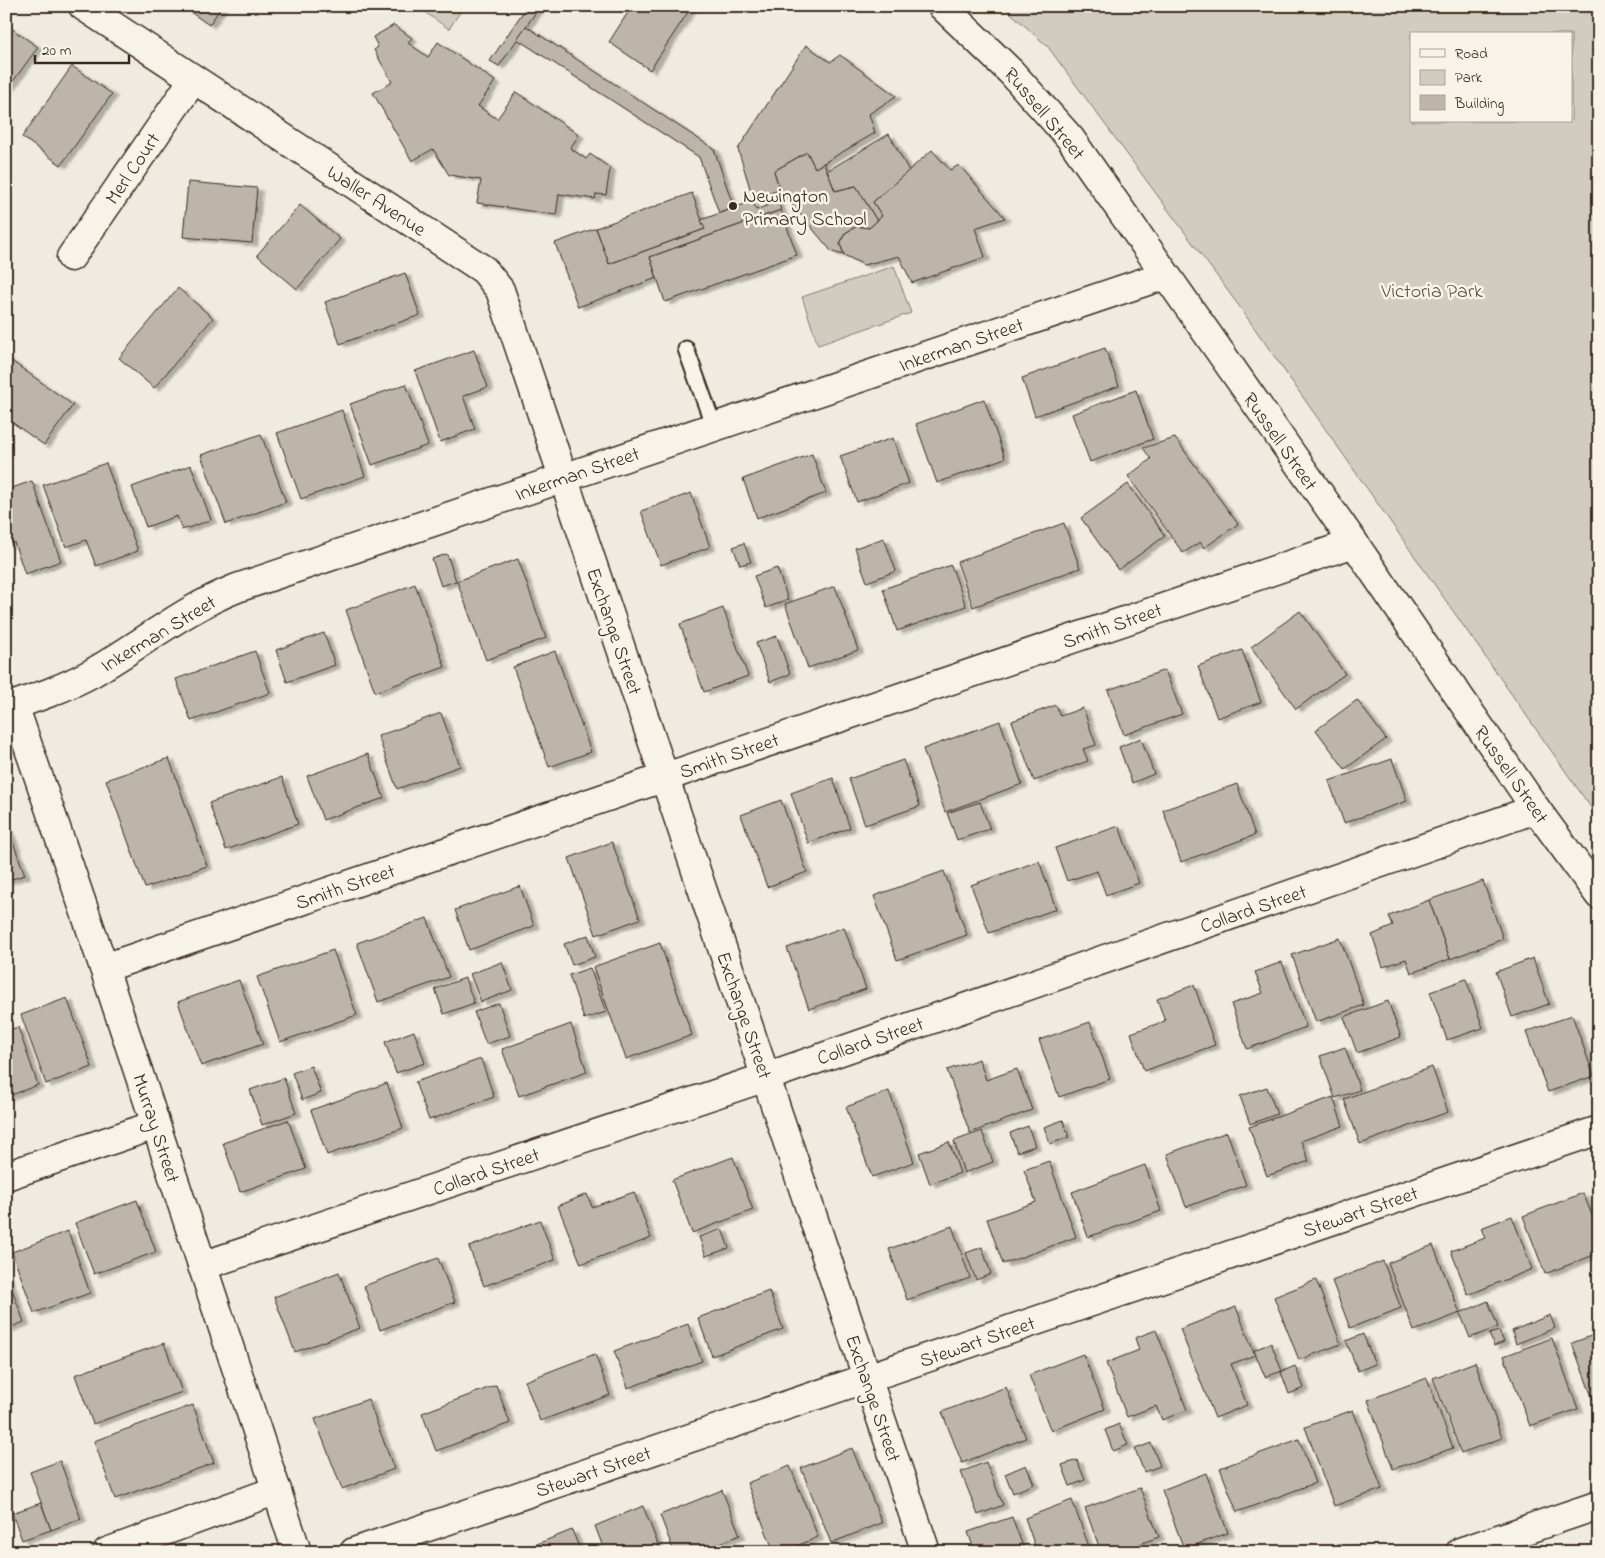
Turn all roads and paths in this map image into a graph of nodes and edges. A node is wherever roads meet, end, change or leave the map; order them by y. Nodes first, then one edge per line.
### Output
1 (83, 6) edge
2 (942, 6) edge
3 (193, 80) junction
4 (71, 257) dead end
5 (1165, 275) junction
6 (686, 349) dead end
7 (714, 427) junction
8 (563, 478) junction
9 (1354, 543) junction
10 (10, 706) edge
11 (665, 777) junction
12 (1536, 809) junction
13 (1599, 895) edge
14 (104, 968) junction
15 (766, 1077) junction
16 (155, 1125) junction
17 (1599, 1130) edge
18 (6, 1176) edge
19 (202, 1266) junction
20 (868, 1378) junction
21 (277, 1490) junction
22 (1599, 1505) edge
23 (107, 1552) edge
24 (297, 1552) edge
25 (354, 1552) edge
26 (926, 1552) edge
27 (1460, 1552) edge

1 - 3 street, Waller Avenue
2 - 5 street, Russell Street
3 - 4 street, Merl Court
3 - 8 street, Waller Avenue
5 - 7 street, Inkerman Street
5 - 9 street, Russell Street
6 - 7 lane
7 - 8 street, Inkerman Street
8 - 10 street, Inkerman Street
8 - 11 street, Exchange Street
9 - 11 street, Smith Street
9 - 12 street, Russell Street
10 - 14 street, Murray Street
11 - 14 street, Smith Street
11 - 15 street, Exchange Street
12 - 13 street, Russell Street
12 - 15 street, Collard Street
14 - 16 street, Murray Street
15 - 19 street, Collard Street
15 - 20 street, Exchange Street
16 - 18 street
16 - 19 street, Murray Street
17 - 20 street, Stewart Street
19 - 21 street, Murray Street
20 - 25 street, Stewart Street
20 - 26 street, Exchange Street
21 - 23 street
21 - 24 street, Murray Street
22 - 27 street

